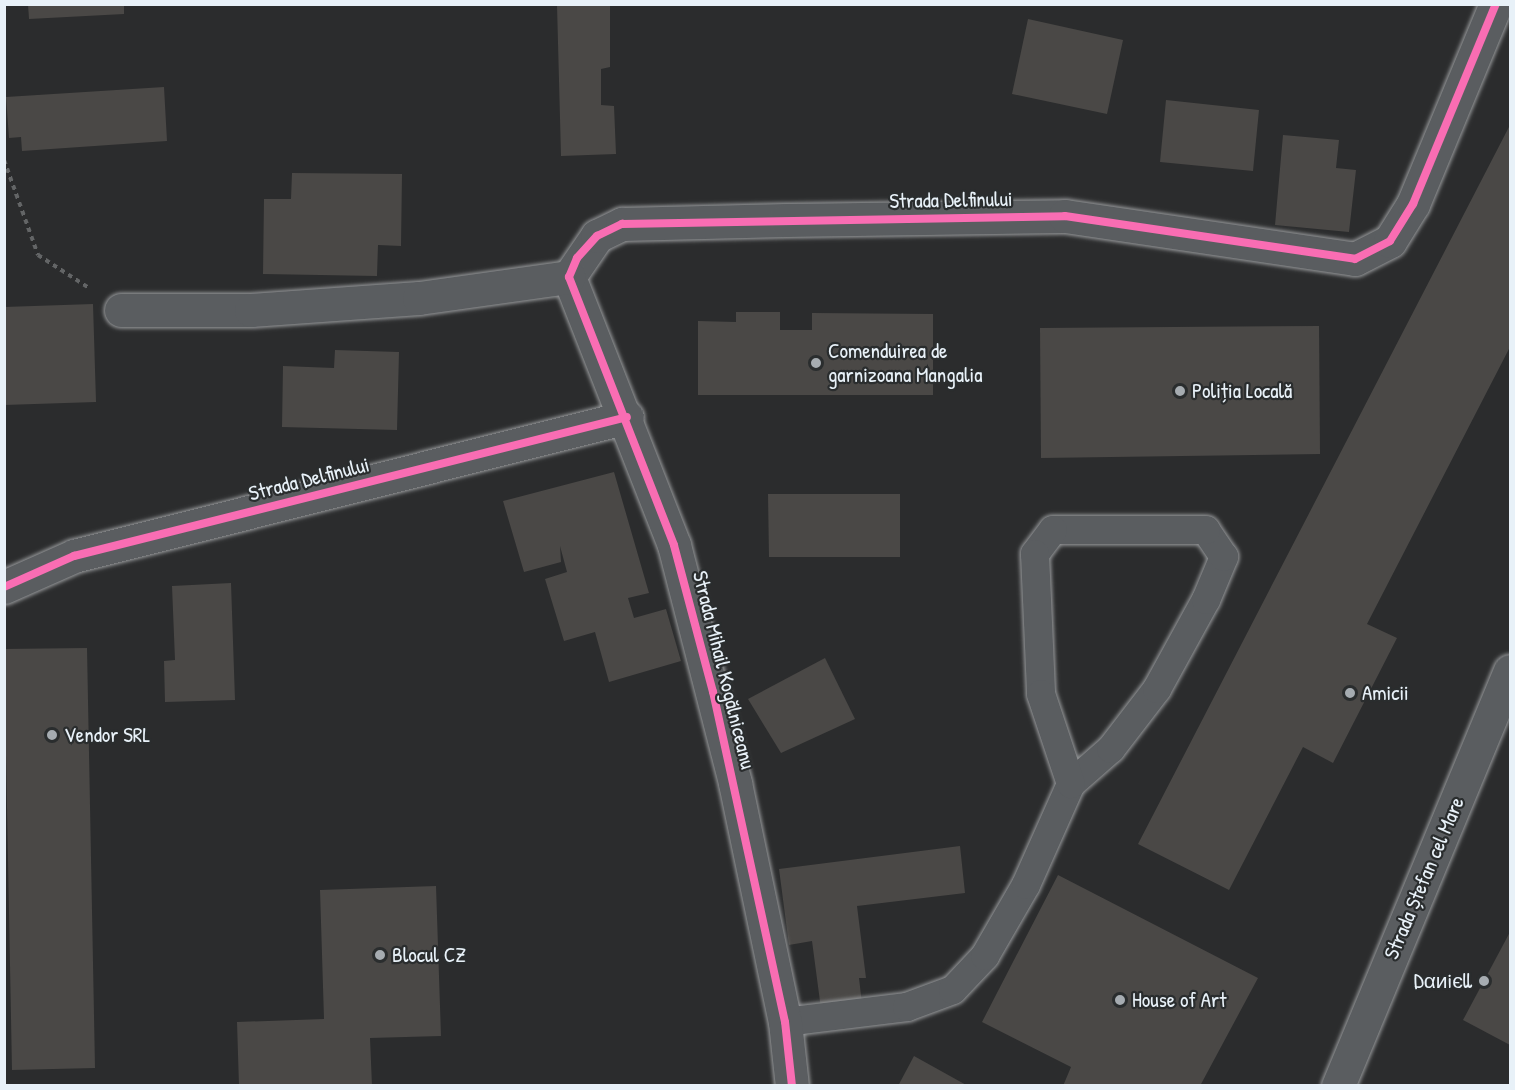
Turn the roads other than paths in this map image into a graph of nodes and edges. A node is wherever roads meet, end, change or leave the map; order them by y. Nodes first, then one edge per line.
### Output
1 (1495, 5) edge
2 (569, 277) junction
3 (121, 310) road end
4 (627, 417) junction
5 (4, 587) edge
6 (1510, 670) edge
7 (1071, 784) junction
8 (785, 1023) junction
9 (792, 1086) edge
10 (1338, 1086) edge

1 - 2 street, Strada Delfinului
2 - 3 street
2 - 4 street, Strada Mihail Kogălniceanu
4 - 5 street, Strada Delfinului
4 - 8 street, Strada Mihail Kogălniceanu
6 - 10 street, Strada Ștefan cel Mare
7 - 7 lane
7 - 8 lane
8 - 9 street, Strada Mihail Kogălniceanu

